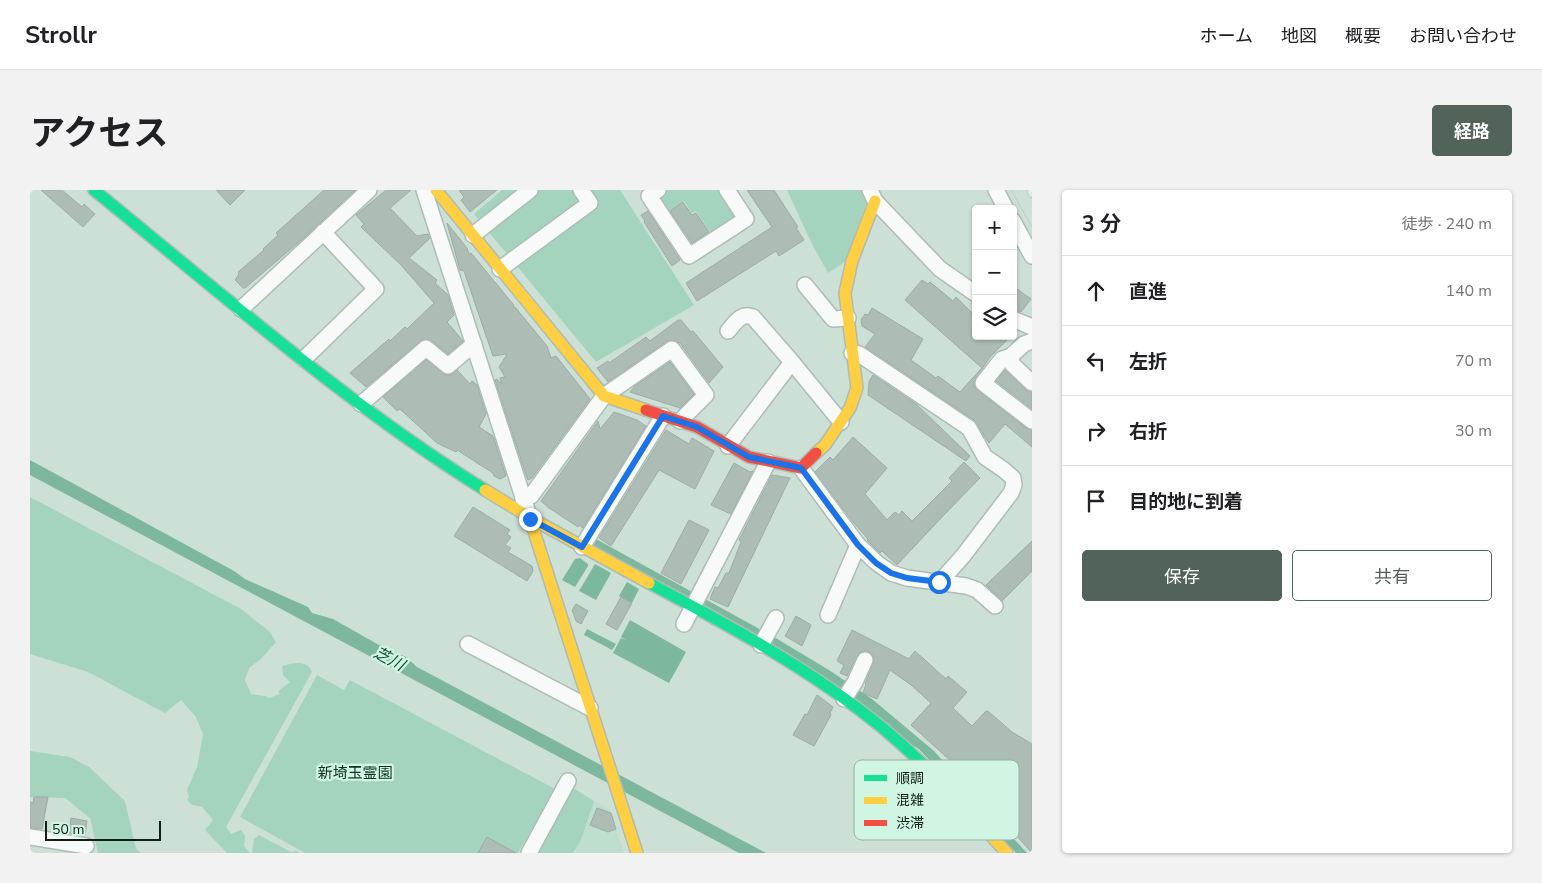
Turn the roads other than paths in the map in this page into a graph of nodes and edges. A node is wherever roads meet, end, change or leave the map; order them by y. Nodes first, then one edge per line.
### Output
1 (94, 190) edge
2 (369, 190) edge
3 (424, 190) edge
4 (436, 190) edge
5 (530, 190) edge
6 (581, 190) edge
7 (658, 190) edge
8 (727, 190) edge
9 (996, 190) edge
10 (872, 196) edge
11 (1004, 205) edge
12 (1017, 226) edge
13 (323, 232) junction
14 (473, 235) junction
15 (1028, 240) edge
16 (1032, 256) edge
17 (500, 269) junction
18 (805, 285) dead end
19 (972, 291) edge
20 (241, 309) junction
21 (848, 318) junction
22 (1017, 321) edge
23 (1032, 327) edge
24 (728, 331) dead end
25 (1032, 341) edge
26 (474, 344) junction
27 (852, 354) junction
28 (1010, 356) junction
29 (304, 359) junction
30 (792, 362) junction
31 (1032, 383) edge
32 (604, 396) junction
33 (361, 404) junction
34 (663, 416) junction
35 (680, 421) junction
36 (1032, 421) edge
37 (841, 422) junction
38 (728, 446) junction
39 (768, 462) junction
40 (801, 468) junction
41 (523, 499) junction
42 (530, 519) junction
43 (858, 545) junction
44 (582, 547) junction
45 (939, 582) junction
46 (995, 606) dead end
47 (694, 608) junction
48 (828, 615) dead end
49 (774, 622) dead end
50 (684, 624) dead end
51 (468, 644) dead end
52 (761, 646) junction
53 (865, 660) dead end
54 (844, 699) junction
55 (590, 708) junction
56 (920, 760) edge
57 (568, 781) dead end
58 (30, 836) edge
59 (996, 840) edge
60 (86, 846) dead end
61 (529, 853) edge
62 (637, 853) edge
63 (1007, 853) edge

1 - 20 street
2 - 13 street
3 - 26 street
4 - 14 street
5 - 14 street
6 - 17 street
7 - 8 street
9 - 11 street
10 - 19 street
10 - 21 street
12 - 15 street
13 - 20 street
13 - 29 street
14 - 17 street
15 - 16 street
17 - 32 street
18 - 21 street
20 - 29 street
21 - 27 street
22 - 23 street
24 - 30 street
25 - 28 street
26 - 33 street
26 - 41 street
27 - 37 street
27 - 45 street
28 - 31 street
28 - 36 street
29 - 33 street
30 - 37 street
30 - 38 street
32 - 34 street
32 - 35 street
32 - 41 street
33 - 42 street
34 - 35 street
34 - 44 street
35 - 38 street
37 - 40 street
38 - 39 street
39 - 40 street
39 - 47 street
40 - 43 street
41 - 42 street
42 - 44 street
42 - 55 street
43 - 45 street
43 - 48 street
44 - 47 street
45 - 46 street
47 - 50 street
47 - 52 street
49 - 52 street
51 - 55 street
52 - 54 street
53 - 54 street
54 - 56 street
55 - 62 street
57 - 61 street
58 - 60 street
59 - 63 street

